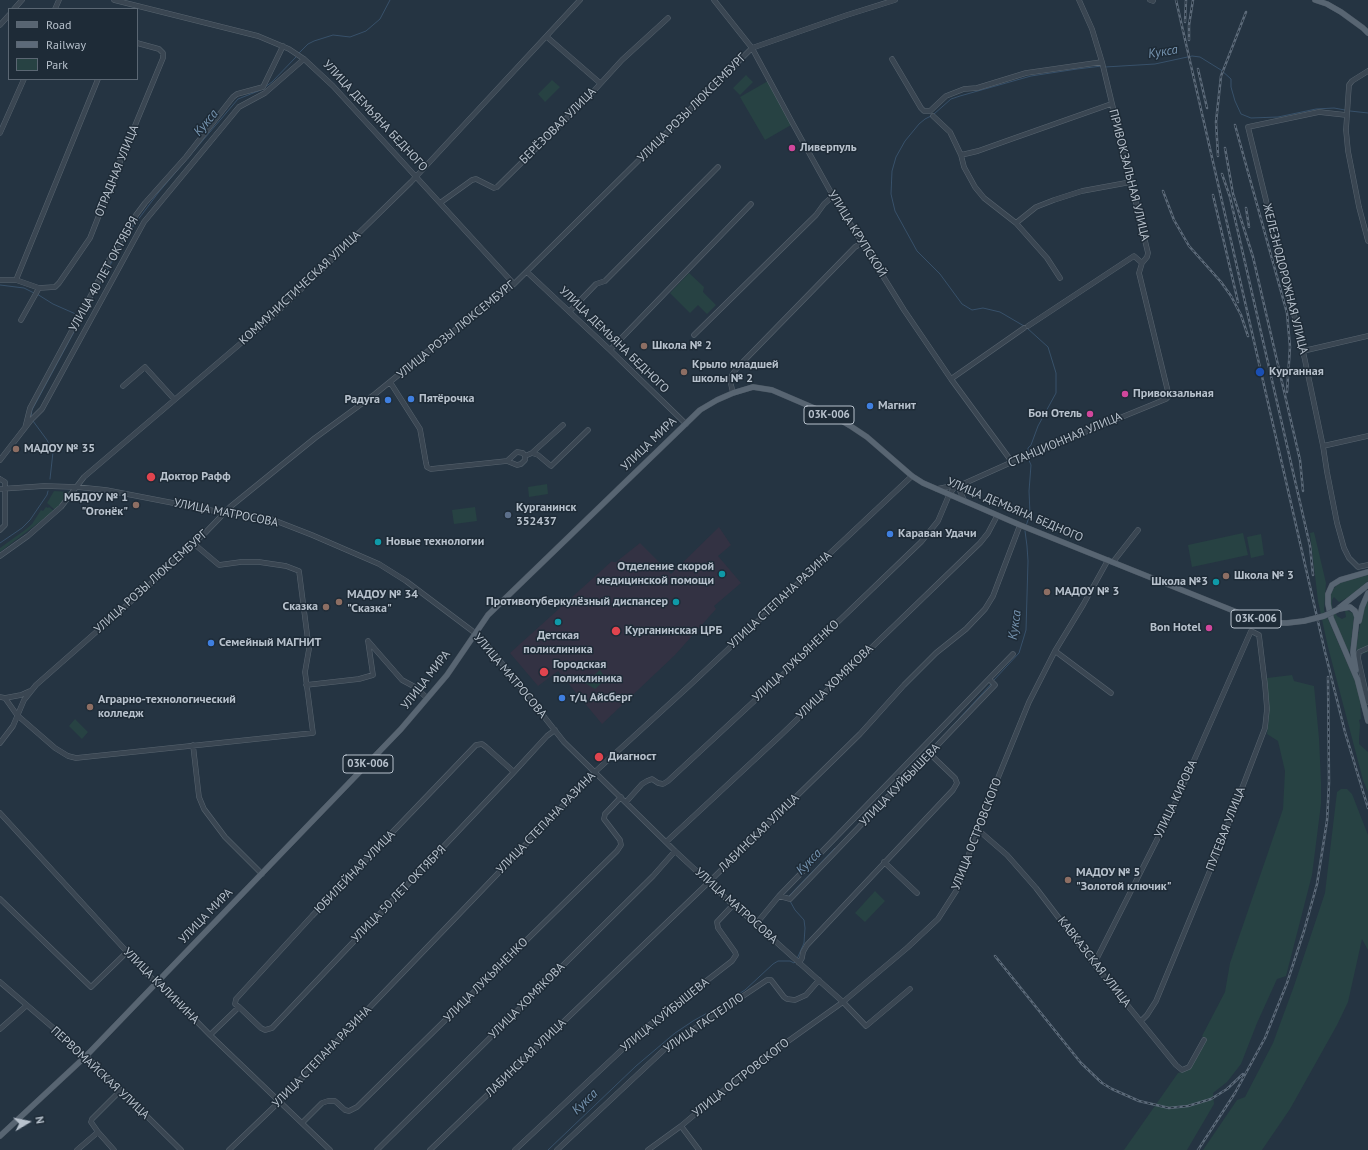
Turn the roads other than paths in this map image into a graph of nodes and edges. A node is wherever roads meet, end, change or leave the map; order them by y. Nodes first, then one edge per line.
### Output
1 (22, 0) edge
2 (114, 0) edge
3 (580, 0) edge
4 (714, 0) edge
5 (894, 0) edge
6 (1079, 0) edge
7 (1315, 0) edge
8 (15, 8) edge
9 (8, 16) edge
10 (668, 18) dead end
11 (0, 25) edge
12 (1368, 33) edge
13 (547, 36) junction
14 (138, 43) edge
15 (283, 46) junction
16 (752, 48) junction
17 (304, 59) junction
18 (892, 59) dead end
19 (1102, 65) junction
20 (1368, 71) edge
21 (24, 80) edge
22 (98, 80) edge
23 (600, 83) junction
24 (1111, 104) junction
25 (1346, 112) junction
26 (932, 113) junction
27 (0, 133) edge
28 (961, 154) junction
29 (718, 167) dead end
30 (416, 176) junction
31 (1131, 182) junction
32 (833, 196) junction
33 (440, 203) junction
34 (751, 204) dead end
35 (1016, 224) junction
36 (1368, 241) edge
37 (862, 243) junction
38 (1142, 263) junction
39 (527, 272) junction
40 (1060, 278) dead end
41 (0, 280) edge
42 (16, 280) junction
43 (514, 284) junction
44 (37, 292) junction
45 (570, 311) junction
46 (22, 320) dead end
47 (694, 335) dead end
48 (1368, 336) edge
49 (610, 350) junction
50 (1303, 351) junction
51 (951, 379) junction
52 (390, 382) junction
53 (123, 386) dead end
54 (733, 393) junction
55 (1168, 396) joint
56 (174, 399) junction
57 (563, 424) dead end
58 (686, 424) junction
59 (24, 430) junction
60 (588, 430) dead end
61 (1368, 436) edge
62 (1323, 446) junction
63 (532, 453) junction
64 (525, 456) junction
65 (0, 460) edge
66 (507, 461) junction
67 (1012, 462) junction
68 (912, 476) junction
69 (0, 479) edge
70 (961, 484) junction
71 (77, 487) junction
72 (2, 489) edge
73 (935, 489) junction
74 (948, 495) junction
75 (966, 502) junction
76 (225, 513) junction
77 (997, 516) junction
78 (1023, 526) junction
79 (0, 530) edge
80 (1138, 530) dead end
81 (193, 543) junction
82 (0, 556) edge
83 (1111, 561) junction
84 (1368, 565) edge
85 (1368, 572) edge
86 (1368, 586) edge
87 (1368, 593) edge
88 (1339, 609) junction
89 (1251, 631) joint
90 (475, 633) junction
91 (1355, 637) junction
92 (1368, 648) edge
93 (1055, 651) junction
94 (1013, 654) dead end
95 (991, 681) junction
96 (1358, 681) junction
97 (306, 685) junction
98 (30, 691) junction
99 (1111, 693) dead end
100 (3, 698) edge
101 (427, 698) junction
102 (1368, 702) edge
103 (17, 715) junction
104 (1368, 718) edge
105 (555, 730) junction
106 (0, 743) edge
107 (193, 745) junction
108 (930, 754) junction
109 (514, 772) junction
110 (595, 772) junction
111 (621, 797) junction
112 (626, 802) junction
113 (0, 813) edge
114 (977, 829) junction
115 (666, 842) junction
116 (674, 851) junction
117 (884, 862) junction
118 (262, 874) junction
119 (709, 882) junction
120 (917, 893) dead end
121 (779, 896) junction
122 (0, 899) edge
123 (733, 905) junction
124 (756, 924) junction
125 (127, 952) junction
126 (797, 961) junction
127 (1094, 964) junction
128 (819, 980) junction
129 (0, 982) edge
130 (157, 983) junction
131 (910, 989) dead end
132 (843, 1002) junction
133 (26, 1006) junction
134 (238, 1007) junction
135 (1141, 1021) junction
136 (0, 1029) edge
137 (210, 1035) junction
138 (1204, 1040) dead end
139 (86, 1056) junction
140 (120, 1091) junction
141 (279, 1102) junction
142 (302, 1123) junction
143 (681, 1126) junction
144 (98, 1132) junction
145 (0, 1136) edge
146 (77, 1150) edge
147 (114, 1150) edge
148 (181, 1150) edge
149 (229, 1150) edge
150 (330, 1150) edge
151 (377, 1150) edge
152 (430, 1150) edge
153 (515, 1150) edge
154 (558, 1150) edge
155 (648, 1150) edge
156 (699, 1150) edge

1 - 8 street
2 - 15 street, УЛИЦА ДЕМЬЯНА БЕДНОГО
3 - 13 street, КОММУНИСТИЧЕСКАЯ УЛИЦА
4 - 16 street, УЛИЦА КРУПСКОЙ
5 - 16 street, УЛИЦА РОЗЫ ЛЮКСЕМБУРГ
6 - 19 street, ПРИВОКЗАЛЬНАЯ УЛИЦА
7 - 12 main road
9 - 11 street
10 - 23 street, БЕРЁЗОВАЯ УЛИЦА
13 - 23 street
13 - 30 street, КОММУНИСТИЧЕСКАЯ УЛИЦА
14 - 44 street, ОТРАДНАЯ УЛИЦА
15 - 17 street, УЛИЦА ДЕМЬЯНА БЕДНОГО
15 - 59 street, УЛИЦА 40 ЛЕТ ОКТЯБРЯ
16 - 32 street, УЛИЦА КРУПСКОЙ
16 - 39 street, УЛИЦА РОЗЫ ЛЮКСЕМБУРГ
17 - 30 street, УЛИЦА ДЕМЬЯНА БЕДНОГО
17 - 59 street, УЛИЦА 40 ЛЕТ ОКТЯБРЯ
18 - 26 street
19 - 24 street, ПРИВОКЗАЛЬНАЯ УЛИЦА
19 - 26 street
20 - 25 street
21 - 27 street
22 - 42 street
23 - 33 street, БЕРЁЗОВАЯ УЛИЦА
24 - 28 street
24 - 31 street, ПРИВОКЗАЛЬНАЯ УЛИЦА
25 - 36 street
25 - 50 street, ЖЕЛЕЗНОДОРОЖНАЯ УЛИЦА
26 - 28 street
28 - 35 street
29 - 45 street
30 - 33 street, УЛИЦА ДЕМЬЯНА БЕДНОГО
30 - 56 street, КОММУНИСТИЧЕСКАЯ УЛИЦА
31 - 35 street
31 - 38 street, ПРИВОКЗАЛЬНАЯ УЛИЦА
32 - 37 street, УЛИЦА КРУПСКОЙ
32 - 47 street
33 - 43 street, УЛИЦА ДЕМЬЯНА БЕДНОГО
34 - 49 street
35 - 40 street
37 - 51 street, УЛИЦА КРУПСКОЙ
37 - 54 street
38 - 51 street
38 - 55 street, ПРИВОКЗАЛЬНАЯ УЛИЦА
39 - 43 street, УЛИЦА РОЗЫ ЛЮКСЕМБУРГ
39 - 45 street, УЛИЦА ДЕМЬЯНА БЕДНОГО
41 - 42 street
42 - 44 street
43 - 52 street, УЛИЦА РОЗЫ ЛЮКСЕМБУРГ
44 - 46 street
45 - 49 street, УЛИЦА ДЕМЬЯНА БЕДНОГО
48 - 50 street
49 - 58 street, УЛИЦА ДЕМЬЯНА БЕДНОГО
50 - 62 street, ЖЕЛЕЗНОДОРОЖНАЯ УЛИЦА
51 - 67 street, УЛИЦА КРУПСКОЙ
52 - 66 street
52 - 76 street, УЛИЦА РОЗЫ ЛЮКСЕМБУРГ
53 - 56 street
54 - 58 main road, УЛИЦА МИРА / 03К-006
54 - 68 main road, УЛИЦА ДЕМЬЯНА БЕДНОГО / 03К-006
55 - 67 street, СТАНЦИОННАЯ УЛИЦА
56 - 71 street, КОММУНИСТИЧЕСКАЯ УЛИЦА
57 - 63 street
58 - 90 main road, УЛИЦА МИРА / 03К-006
59 - 65 street, УЛИЦА 40 ЛЕТ ОКТЯБРЯ
60 - 63 street
61 - 62 street
62 - 84 street, ЖЕЛЕЗНОДОРОЖНАЯ УЛИЦА
63 - 64 street
64 - 66 street
64 - 66 street
67 - 70 street, СТАНЦИОННАЯ УЛИЦА
68 - 73 main road, УЛИЦА ДЕМЬЯНА БЕДНОГО / 03К-006
68 - 110 street, УЛИЦА СТЕПАНА РАЗИНА
69 - 72 street
70 - 73 street, СТАНЦИОННАЯ УЛИЦА
70 - 74 street, СТАНЦИОННАЯ УЛИЦА
70 - 75 street
71 - 72 street, УЛИЦА МАТРОСОВА
71 - 76 street, УЛИЦА МАТРОСОВА
71 - 82 street, КОММУНИСТИЧЕСКАЯ УЛИЦА
72 - 79 street
73 - 74 main road, УЛИЦА ДЕМЬЯНА БЕДНОГО / 03К-006
74 - 75 main road, УЛИЦА ДЕМЬЯНА БЕДНОГО / 03К-006
74 - 112 street, УЛИЦА ЛУКЬЯНЕНКО
75 - 77 main road, УЛИЦА ДЕМЬЯНА БЕДНОГО / 03К-006
76 - 81 street, УЛИЦА РОЗЫ ЛЮКСЕМБУРГ
76 - 90 street, УЛИЦА МАТРОСОВА
77 - 78 main road, УЛИЦА ДЕМЬЯНА БЕДНОГО / 03К-006
77 - 115 street, УЛИЦА ХОМЯКОВА
78 - 83 main road, УЛИЦА ДЕМЬЯНА БЕДНОГО / 03К-006
78 - 119 street, ЛАБИНСКАЯ УЛИЦА
80 - 83 street, УЛИЦА ОСТРОВСКОГО
81 - 97 street
81 - 98 street, УЛИЦА РОЗЫ ЛЮКСЕМБУРГ
83 - 88 main road, УЛИЦА ДЕМЬЯНА БЕДНОГО / 03К-006, bridge
83 - 93 street, УЛИЦА ОСТРОВСКОГО
85 - 96 main road
86 - 88 main road, 03К-006
87 - 91 main road
88 - 91 main road
89 - 127 street, УЛИЦА КИРОВА
89 - 135 street, ПУТЕВАЯ УЛИЦА
90 - 101 main road, УЛИЦА МИРА / 03К-006
90 - 105 street, УЛИЦА МАТРОСОВА
91 - 96 main road
92 - 102 street
93 - 99 street
93 - 114 street, УЛИЦА ОСТРОВСКОГО
94 - 95 street, УЛИЦА КУЙБЫШЕВА
95 - 108 street, УЛИЦА КУЙБЫШЕВА
95 - 121 street, УЛИЦА КУЙБЫШЕВА
96 - 104 main road
97 - 101 street
97 - 107 street
98 - 100 street, УЛИЦА РОЗЫ ЛЮКСЕМБУРГ
98 - 103 street, УЛИЦА РОЗЫ ЛЮКСЕМБУРГ
100 - 103 street
101 - 118 main road, УЛИЦА МИРА / 03К-006
103 - 106 street, УЛИЦА РОЗЫ ЛЮКСЕМБУРГ
103 - 107 street
105 - 109 street, УЛИЦА 50 ЛЕТ ОКТЯБРЯ
105 - 110 street, УЛИЦА МАТРОСОВА
107 - 118 street
108 - 117 street
108 - 121 street, УЛИЦА КУЙБЫШЕВА
109 - 134 street, УЛИЦА 50 ЛЕТ ОКТЯБРЯ
109 - 134 street, ЮБИЛЕЙНАЯ УЛИЦА
110 - 111 street, УЛИЦА МАТРОСОВА
110 - 141 street, УЛИЦА СТЕПАНА РАЗИНА
111 - 112 street, УЛИЦА МАТРОСОВА
111 - 142 street, УЛИЦА ЛУКЬЯНЕНКО
112 - 115 street, УЛИЦА МАТРОСОВА
113 - 125 street, УЛИЦА КАЛИНИНА
114 - 127 street, КАВКАЗСКАЯ УЛИЦА
114 - 132 street, УЛИЦА ОСТРОВСКОГО
115 - 116 street, УЛИЦА МАТРОСОВА
116 - 119 street, УЛИЦА МАТРОСОВА
116 - 151 street, УЛИЦА ХОМЯКОВА
117 - 120 street
117 - 126 street
118 - 130 main road, УЛИЦА МИРА / 03К-006
119 - 123 street, УЛИЦА МАТРОСОВА
119 - 152 street, ЛАБИНСКАЯ УЛИЦА
121 - 124 street, УЛИЦА КУЙБЫШЕВА
122 - 125 street
123 - 124 street, УЛИЦА МАТРОСОВА
123 - 153 street, УЛИЦА КУЙБЫШЕВА
124 - 126 street, УЛИЦА МАТРОСОВА
125 - 130 street, УЛИЦА КАЛИНИНА
126 - 128 street, УЛИЦА МАТРОСОВА
127 - 135 street, КАВКАЗСКАЯ УЛИЦА
128 - 132 street, УЛИЦА МАТРОСОВА
128 - 154 street, УЛИЦА ГАСТЕЛЛО
129 - 133 street, ПЕРВОМАЙСКАЯ УЛИЦА
130 - 137 street, УЛИЦА КАЛИНИНА
130 - 139 main road, УЛИЦА МИРА / 03К-006
131 - 132 street, УЛИЦА МАТРОСОВА
132 - 143 street, УЛИЦА ОСТРОВСКОГО
133 - 136 street
133 - 139 street, ПЕРВОМАЙСКАЯ УЛИЦА
134 - 137 street, ЮБИЛЕЙНАЯ УЛИЦА
135 - 138 street, КАВКАЗСКАЯ УЛИЦА
137 - 141 street, УЛИЦА КАЛИНИНА
139 - 140 street, ПЕРВОМАЙСКАЯ УЛИЦА
139 - 145 main road, УЛИЦА МИРА / 03К-006
140 - 144 street
140 - 148 street, ПЕРВОМАЙСКАЯ УЛИЦА
141 - 142 street, УЛИЦА КАЛИНИНА
141 - 149 street, УЛИЦА СТЕПАНА РАЗИНА
142 - 150 street, УЛИЦА КАЛИНИНА
143 - 155 street, УЛИЦА ОСТРОВСКОГО
143 - 156 street, УЛИЦА ОСТРОВСКОГО
144 - 146 street
144 - 147 street

